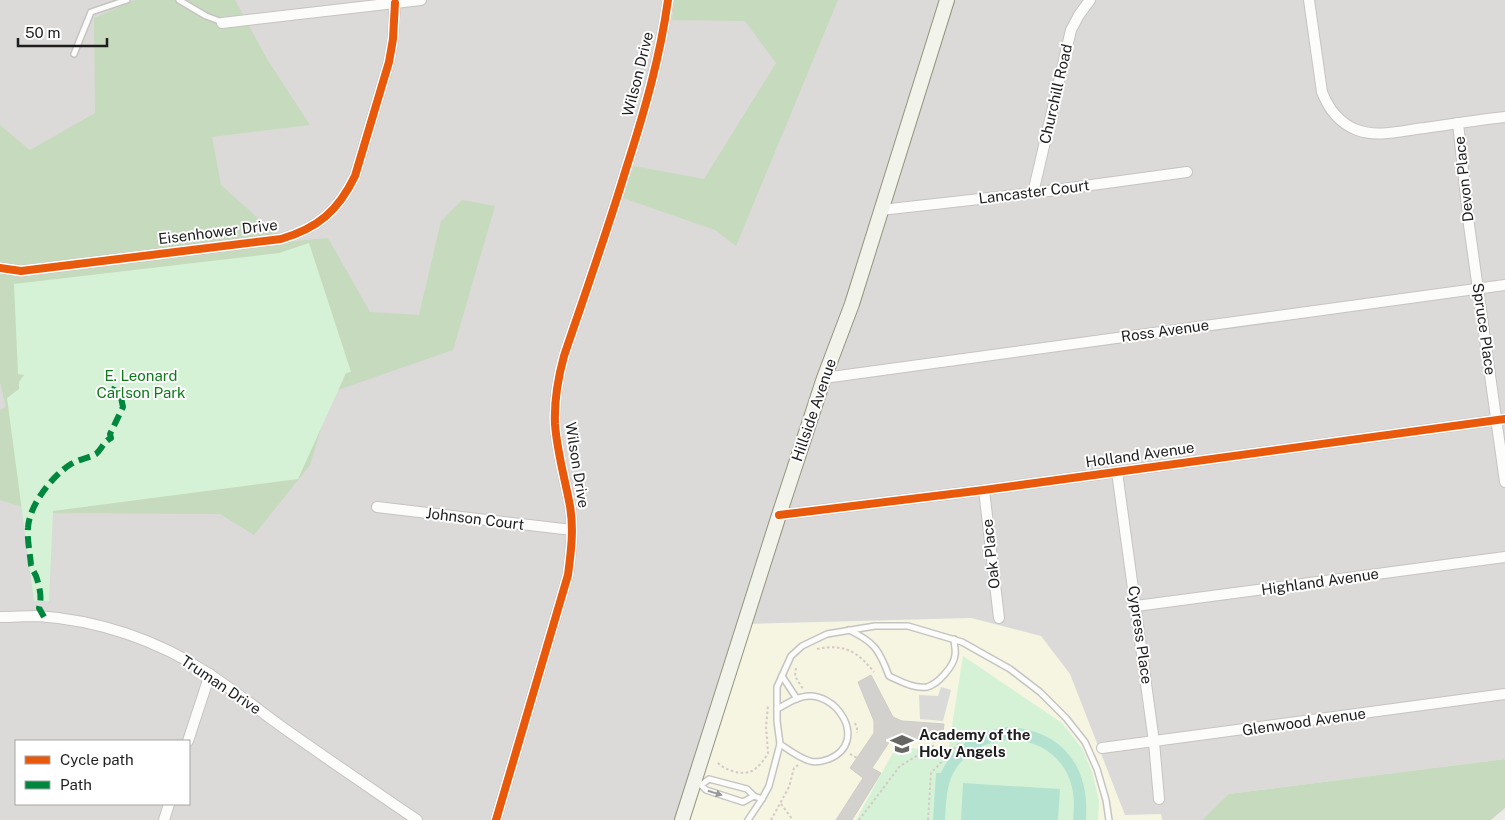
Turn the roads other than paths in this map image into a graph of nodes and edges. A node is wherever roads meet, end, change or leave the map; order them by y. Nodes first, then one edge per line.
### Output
1 (127, 0) edge
2 (179, 0) edge
3 (421, 0) edge
4 (668, 0) edge
5 (947, 0) edge
6 (1090, 0) edge
7 (1309, 0) edge
8 (395, 3) junction
9 (222, 23) joint
10 (74, 54) dead end
11 (1505, 117) edge
12 (1458, 123) junction
13 (1187, 172) dead end
14 (1033, 193) junction
15 (881, 210) junction
16 (1470, 235) joint
17 (0, 268) edge
18 (1505, 285) edge
19 (1478, 289) junction
20 (824, 378) junction
21 (1501, 420) edge
22 (1117, 472) junction
23 (1505, 482) edge
24 (984, 490) junction
25 (377, 508) dead end
26 (779, 515) junction
27 (572, 530) junction
28 (1505, 557) edge
29 (1136, 606) junction
30 (0, 617) edge
31 (999, 618) dead end
32 (849, 630) junction
33 (954, 639) junction
34 (210, 674) junction
35 (782, 676) junction
36 (1505, 694) edge
37 (797, 699) junction
38 (777, 709) junction
39 (188, 740) edge
40 (1154, 742) junction
41 (780, 744) junction
42 (1102, 748) dead end
43 (697, 784) junction
44 (754, 796) junction
45 (762, 799) junction
46 (1159, 799) dead end
47 (169, 805) edge
48 (164, 820) edge
49 (417, 820) edge
50 (496, 820) edge
51 (682, 820) edge
52 (748, 820) edge
53 (1109, 820) edge

1 - 10 lane
2 - 9 lane
3 - 8 street
4 - 27 street, Wilson Drive
5 - 15 main road, Hillside Avenue
6 - 14 street, Churchill Road
7 - 12 street
8 - 9 street
8 - 17 street, Eisenhower Drive
11 - 12 street
12 - 16 street, Devon Place
13 - 14 street, Lancaster Court
14 - 15 street, Lancaster Court
15 - 20 main road, Hillside Avenue
16 - 19 street, Spruce Place
18 - 19 street, Ross Avenue
19 - 20 street, Ross Avenue
19 - 21 street, Spruce Place
20 - 26 main road, Hillside Avenue
21 - 22 street, Holland Avenue
21 - 23 street, Spruce Place
22 - 24 street, Holland Avenue
22 - 29 street, Cypress Place
24 - 26 street, Holland Avenue
24 - 31 street, Oak Place
25 - 27 street, Johnson Court
26 - 43 main road, Hillside Avenue
27 - 50 street, Wilson Drive
28 - 29 street, Highland Avenue
29 - 40 street, Cypress Place
30 - 34 street, Truman Drive
32 - 33 lane
32 - 33 lane
32 - 35 lane
33 - 53 lane
34 - 39 street
34 - 49 street, Truman Drive
35 - 37 lane
35 - 38 lane
36 - 40 street, Glenwood Avenue
37 - 38 lane
37 - 41 lane
38 - 41 lane
40 - 42 street, Glenwood Avenue
40 - 46 street, Cypress Place
41 - 45 lane
43 - 44 lane
43 -> 44 lane
43 - 51 main road, Hillside Avenue
44 - 45 lane
45 - 52 lane
47 - 48 street

